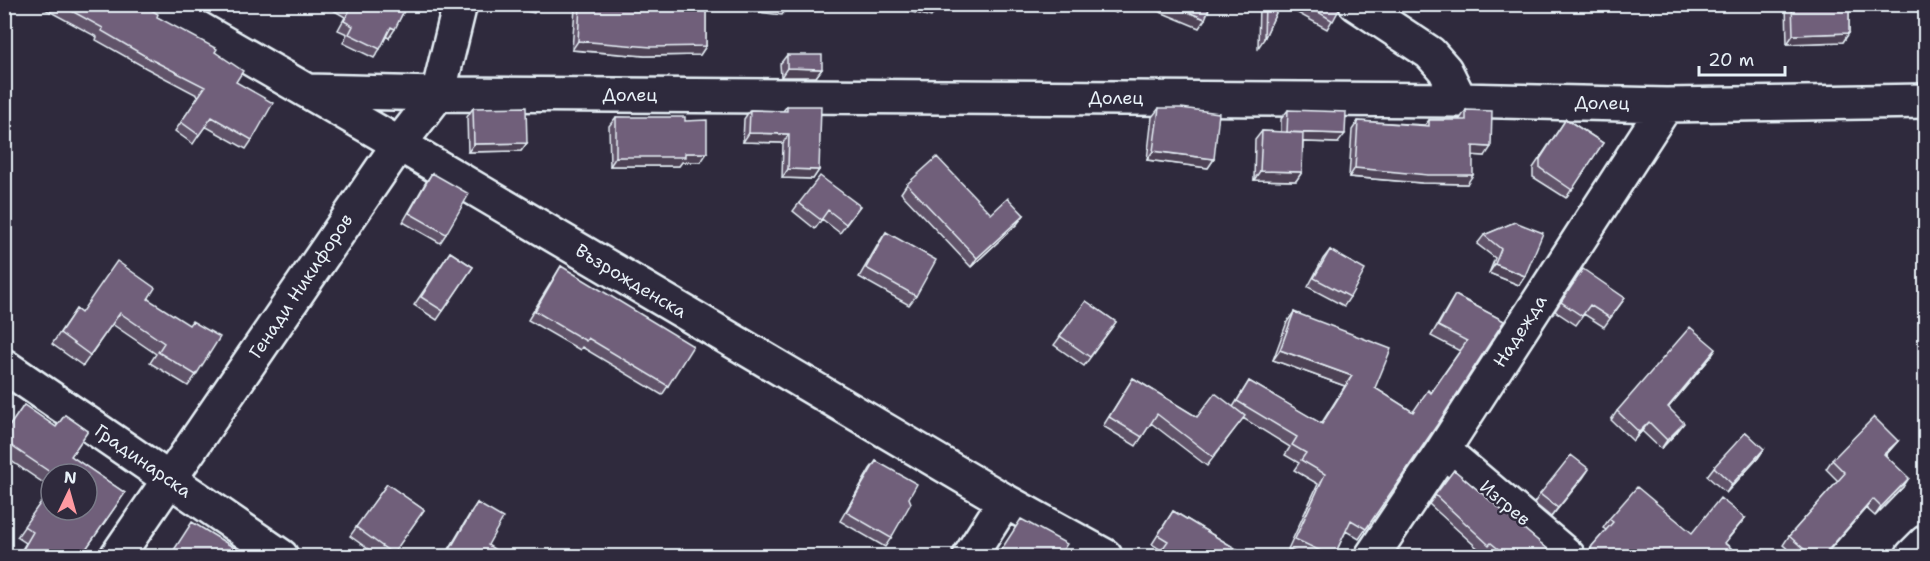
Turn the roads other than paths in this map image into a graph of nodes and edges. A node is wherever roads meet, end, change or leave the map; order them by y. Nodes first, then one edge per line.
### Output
1 (156, 4) edge
2 (460, 4) edge
3 (1356, 4) edge
4 (307, 91) junction
5 (438, 94) junction
6 (1460, 100) junction
7 (1926, 101) edge
8 (1666, 105) junction
9 (399, 144) junction
10 (4, 366) edge
11 (1443, 450) junction
12 (168, 479) junction
13 (1005, 501) junction
14 (1926, 542) edge
15 (117, 556) edge
16 (281, 556) edge
17 (970, 556) edge
18 (1105, 556) edge
19 (1372, 556) edge
20 (1568, 556) edge
21 (1912, 556) edge

1 - 4 street, Възрожденска
2 - 5 street, Генади Никифоров
3 - 6 street
4 - 5 street, Долец
4 - 9 street, Възрожденска
5 - 6 street, Долец
5 - 9 street, Генади Никифоров
6 - 8 street, Долец
7 - 8 street, Долец
8 - 11 street, Надежда
9 - 12 street, Генади Никифоров
9 - 13 street, Възрожденска
10 - 12 street, Градинарска
11 - 19 street, Надежда
11 - 20 street, Изгрев
12 - 15 street, Генади Никифоров
12 - 16 street, Градинарска
13 - 17 street
13 - 18 street, Възрожденска
14 - 21 street

